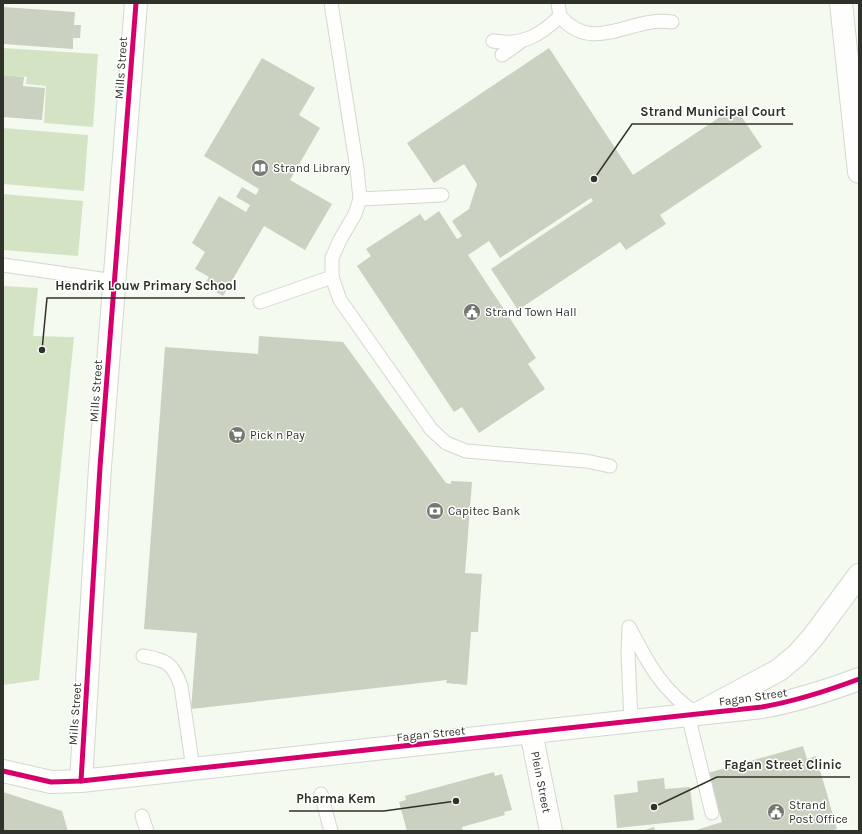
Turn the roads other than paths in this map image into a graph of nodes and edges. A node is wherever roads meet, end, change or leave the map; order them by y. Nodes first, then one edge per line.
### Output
1 (136, 3) edge
2 (331, 3) edge
3 (841, 3) edge
4 (559, 9) edge
5 (672, 22) dead end
6 (493, 41) dead end
7 (522, 41) junction
8 (502, 56) dead end
9 (859, 172) edge
10 (442, 195) dead end
11 (360, 199) junction
12 (3, 265) edge
13 (332, 277) junction
14 (115, 281) junction
15 (260, 302) dead end
16 (610, 466) dead end
17 (859, 575) edge
18 (142, 656) dead end
19 (859, 679) edge
20 (692, 714) junction
21 (631, 722) junction
22 (531, 732) junction
23 (193, 769) junction
24 (3, 771) edge
25 (81, 781) junction
26 (321, 794) dead end
27 (712, 813) dead end
28 (142, 816) dead end
29 (147, 831) edge
30 (332, 831) edge
31 (551, 831) edge

1 - 14 street, Mills Street
2 - 11 lane
3 - 9 street
4 - 5 lane
4 - 7 lane
6 - 7 lane
7 - 8 lane
10 - 11 lane
11 - 13 lane
12 - 14 lane
13 - 15 lane
13 - 16 lane
14 - 25 street, Mills Street
17 - 20 street
18 - 23 lane
19 - 20 street, Fagan Street
20 - 21 street, Fagan Street
20 - 21 lane
20 - 27 lane
21 - 22 street, Fagan Street
22 - 23 street, Fagan Street
22 - 31 street, Plein Street
23 - 25 street, Fagan Street
24 - 25 street, Fagan Street
26 - 30 lane
28 - 29 lane

